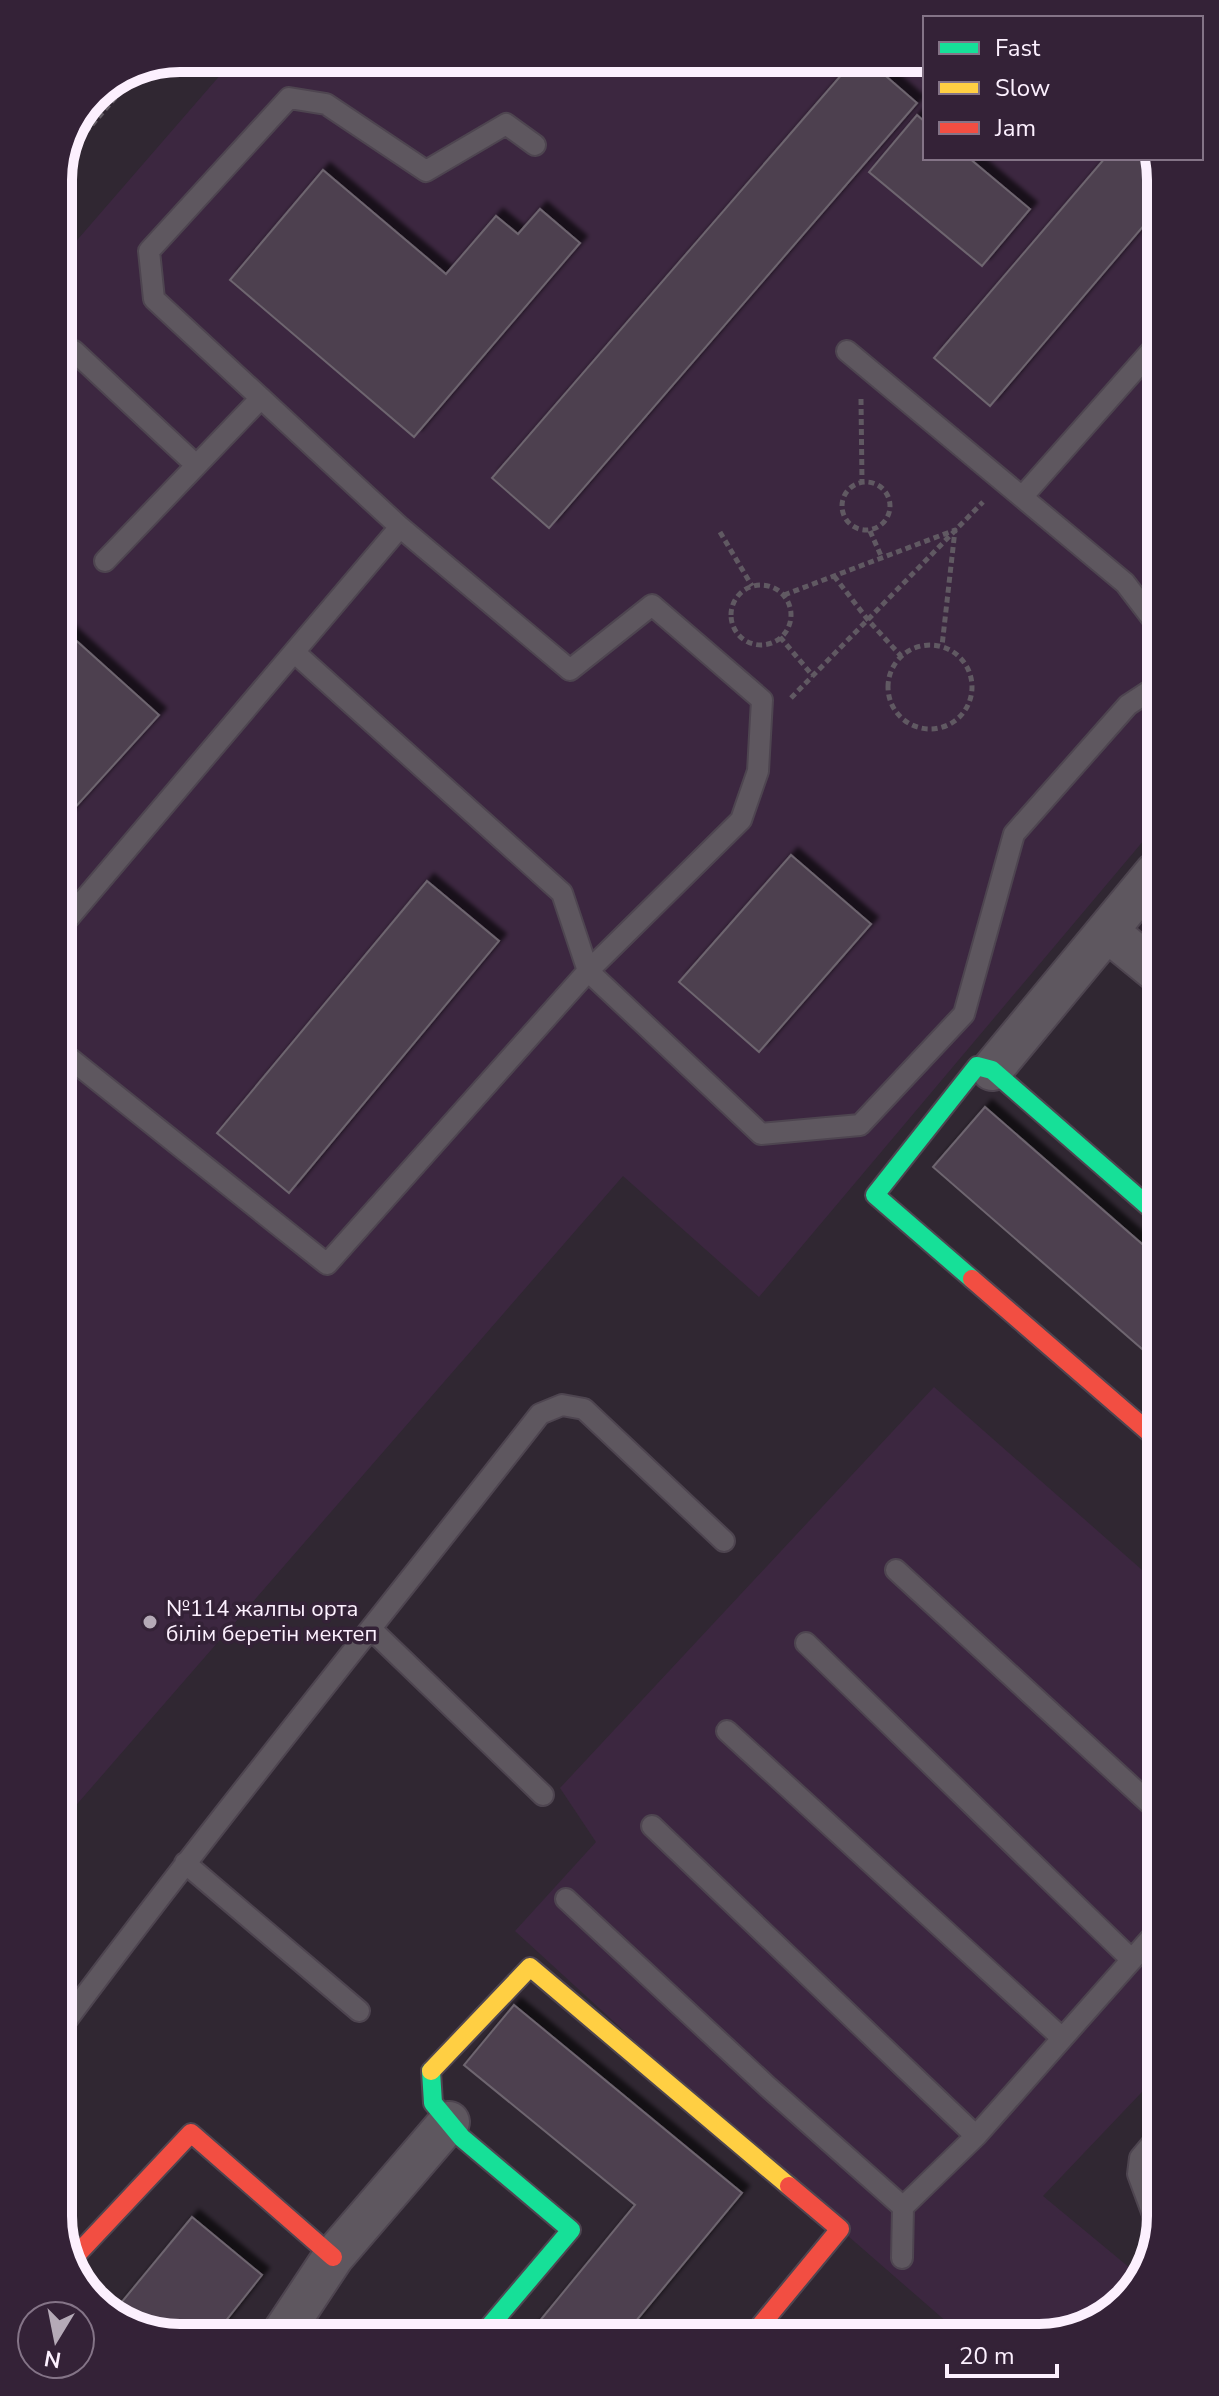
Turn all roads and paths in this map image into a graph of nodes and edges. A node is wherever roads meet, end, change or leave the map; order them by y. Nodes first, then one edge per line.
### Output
1 (124, 88) edge
2 (81, 137) edge
3 (535, 145) dead end
4 (74, 351) dead end
5 (1147, 356) edge
6 (854, 357) joint
7 (261, 398) junction
8 (195, 464) junction
9 (1003, 481) junction
10 (862, 482) junction
11 (1022, 497) junction
12 (400, 527) junction
13 (955, 530) junction
14 (870, 531) junction
15 (720, 532) dead end
16 (882, 558) junction
17 (105, 561) dead end
18 (834, 576) junction
19 (752, 586) junction
20 (784, 595) junction
21 (1147, 612) edge
22 (868, 620) junction
23 (780, 637) junction
24 (942, 646) junction
25 (294, 652) junction
26 (901, 656) junction
27 (813, 676) junction
28 (1147, 693) edge
29 (760, 730) junction
30 (1147, 883) edge
31 (72, 914) edge
32 (1107, 931) junction
33 (1147, 964) edge
34 (588, 971) junction
35 (72, 1060) edge
36 (992, 1070) junction
37 (1147, 1205) edge
38 (1147, 1430) edge
39 (724, 1541) dead end
40 (896, 1570) dead end
41 (372, 1630) junction
42 (806, 1643) dead end
43 (727, 1731) dead end
44 (543, 1795) dead end
45 (1147, 1801) edge
46 (652, 1826) dead end
47 (185, 1863) junction
48 (566, 1899) dead end
49 (1147, 1943) edge
50 (1132, 1960) junction
51 (359, 2011) dead end
52 (72, 2013) edge
53 (1062, 2038) junction
54 (449, 2122) junction
55 (976, 2136) junction
56 (1147, 2150) edge
57 (1147, 2198) edge
58 (903, 2207) junction
59 (79, 2253) edge
60 (333, 2257) junction
61 (902, 2258) dead end
62 (288, 2324) edge
63 (491, 2324) edge
64 (762, 2324) edge

1 - 2 path
3 - 7 lane
4 - 8 lane
5 - 11 lane
6 - 9 lane
6 - 10 path
7 - 8 lane
7 - 12 lane
8 - 17 lane
9 - 11 lane
9 - 13 path
10 - 14 path
10 - 14 path
11 - 21 lane
12 - 25 lane
12 - 29 lane
13 - 16 path
13 - 22 path
13 - 24 path
14 - 16 path
15 - 19 path
16 - 18 path
18 - 20 path
18 - 22 path
19 - 20 path
19 - 23 path
20 - 23 path
22 - 26 path
22 - 27 path
23 - 27 path
24 - 26 path
24 - 26 path
25 - 31 lane
25 - 34 lane
27 - 29 path
28 - 34 lane
29 - 34 lane
30 - 32 street
32 - 33 street
32 - 36 street
34 - 35 lane
36 - 37 street
36 - 38 street
39 - 41 lane
40 - 45 lane
41 - 44 lane
41 - 47 lane
42 - 50 lane
43 - 53 lane
46 - 55 lane
47 - 51 lane
47 - 52 lane
48 - 58 lane
49 - 50 lane
50 - 53 lane
53 - 55 lane
54 - 60 street
54 - 63 street
54 - 64 street
55 - 58 lane
56 - 57 lane
58 - 61 lane
59 - 60 street
60 - 62 street

